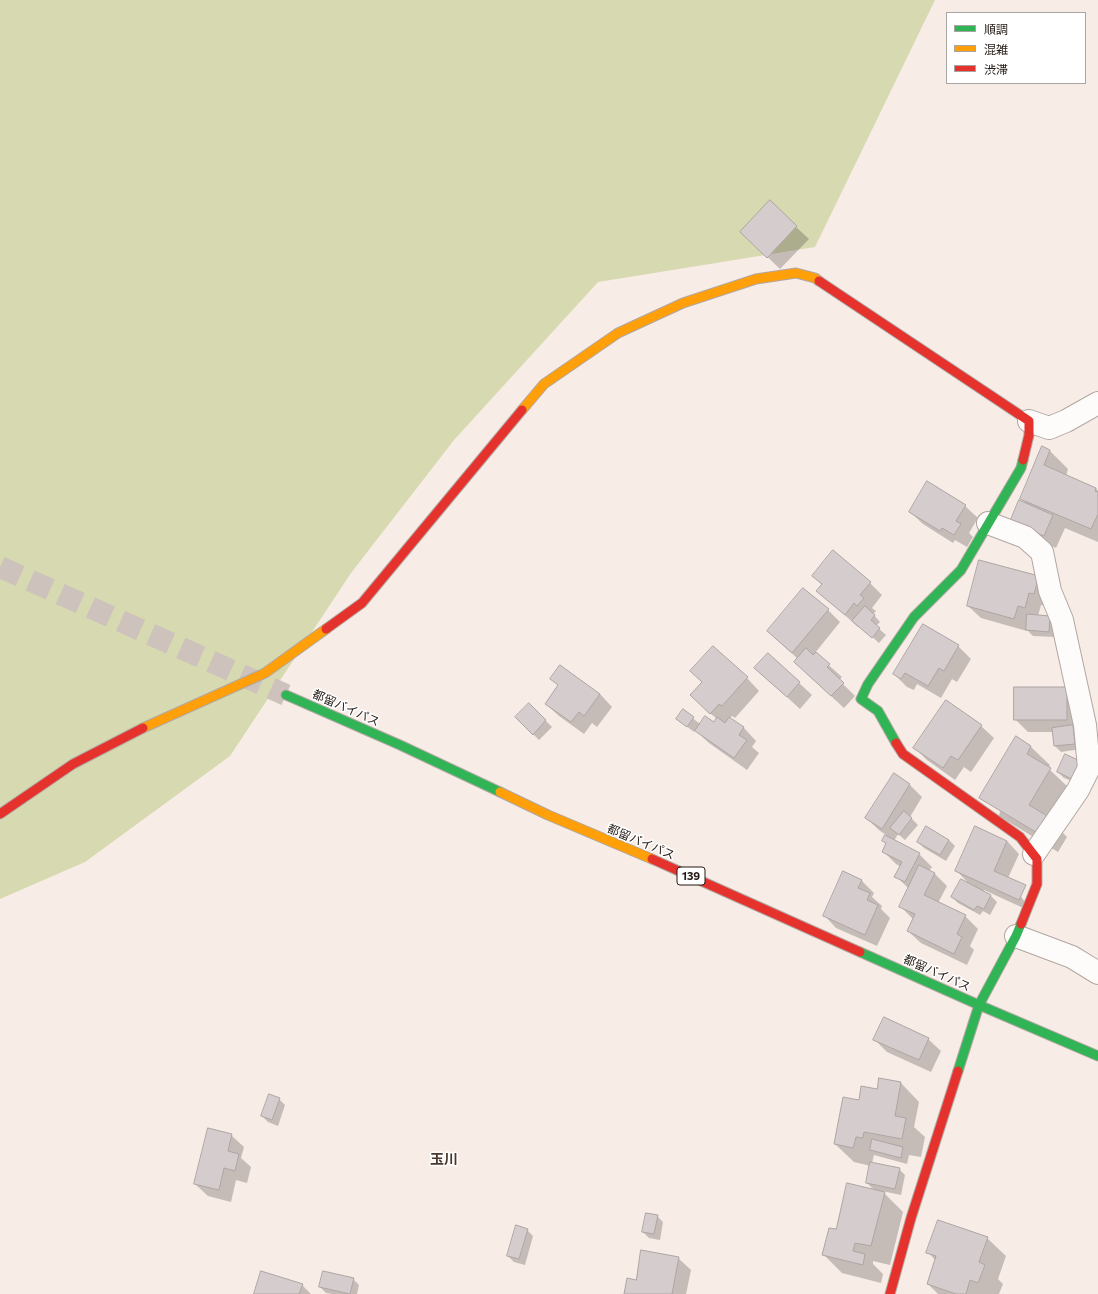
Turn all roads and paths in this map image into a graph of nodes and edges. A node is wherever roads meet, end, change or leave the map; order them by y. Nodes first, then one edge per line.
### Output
1 (1098, 403) edge
2 (1029, 422) junction
3 (988, 523) junction
4 (286, 695) tunnel mouth
5 (0, 814) edge
6 (1034, 854) junction
7 (1016, 936) junction
8 (1098, 973) edge
9 (979, 1005) junction
10 (1098, 1056) edge
11 (890, 1294) edge

1 - 2 street
2 - 3 main road
2 - 5 main road
3 - 6 street
3 - 6 main road
4 - 9 main road, 都留バイパス / 139
6 - 7 main road
7 - 8 street
7 - 9 main road
9 - 10 main road, 都留バイパス / 139
9 - 11 main road

